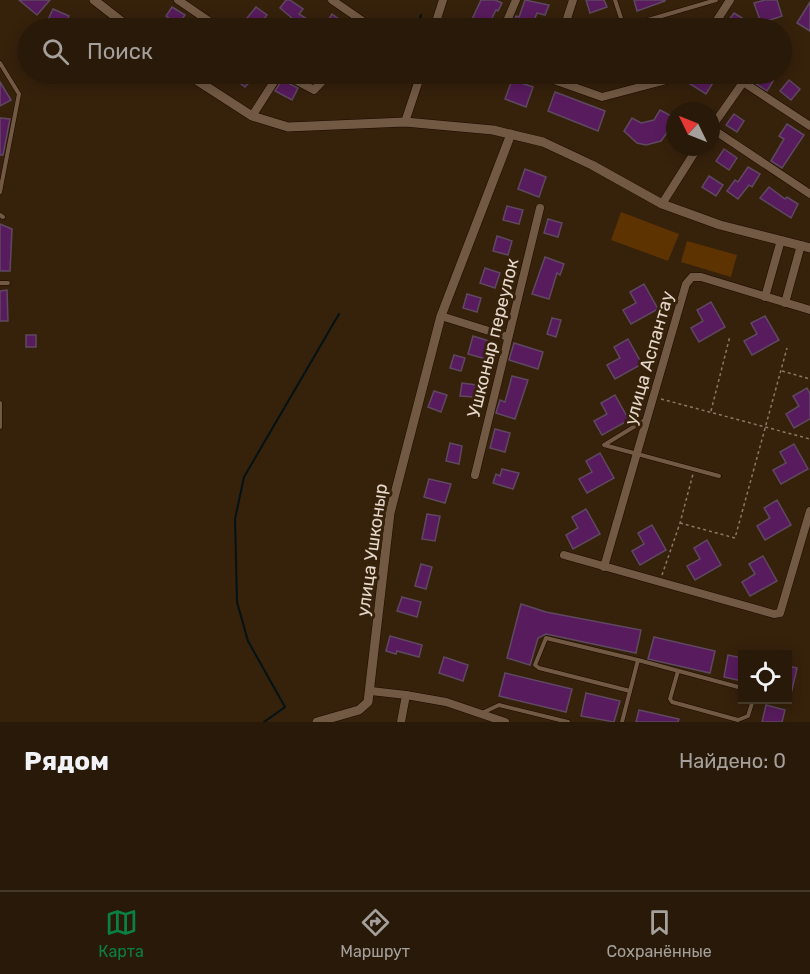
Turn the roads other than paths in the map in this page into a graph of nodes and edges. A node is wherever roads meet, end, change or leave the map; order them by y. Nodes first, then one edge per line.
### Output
1 (94, 0) edge
2 (178, 0) edge
3 (332, 0) edge
4 (443, 0) edge
5 (516, 0) edge
6 (573, 0) edge
7 (615, 0) edge
8 (716, 0) edge
9 (729, 0) edge
10 (117, 18) edge
11 (204, 18) edge
12 (358, 18) edge
13 (437, 18) edge
14 (508, 18) edge
15 (567, 18) edge
16 (621, 18) edge
17 (655, 18) edge
18 (718, 18) edge
19 (0, 63) edge
20 (202, 84) edge
21 (273, 84) edge
22 (303, 84) edge
23 (320, 84) edge
24 (418, 84) edge
25 (569, 84) edge
26 (654, 84) edge
27 (742, 84) edge
28 (746, 84) edge
29 (720, 115) edge
30 (252, 116) junction
31 (405, 122) junction
32 (810, 126) edge
33 (511, 134) junction
34 (720, 134) edge
35 (693, 156) edge
36 (0, 192) edge
37 (810, 194) edge
38 (662, 204) junction
39 (540, 208) dead end
40 (781, 240) junction
41 (805, 247) edge
42 (0, 283) edge
43 (8, 283) dead end
44 (765, 297) junction
45 (785, 303) junction
46 (810, 310) edge
47 (441, 316) junction
48 (508, 337) junction
49 (0, 403) edge
50 (648, 418) junction
51 (0, 427) edge
52 (637, 454) junction
53 (475, 475) dead end
54 (720, 476) dead end
55 (810, 511) edge
56 (564, 555) dead end
57 (604, 567) junction
58 (638, 660) junction
59 (678, 671) junction
60 (738, 687) edge
61 (371, 691) junction
62 (630, 691) junction
63 (406, 695) junction
64 (752, 704) edge
65 (481, 714) junction
66 (317, 722) edge
67 (401, 722) edge
68 (505, 722) edge
69 (568, 722) edge
70 (622, 722) edge

1 - 10 street
2 - 11 street
3 - 12 street
4 - 13 street
5 - 14 street
6 - 15 street
7 - 16 lane
8 - 17 lane
9 - 18 street
19 - 36 lane
20 - 30 street
21 - 30 street
22 - 23 street
24 - 31 street
25 - 26 street
27 - 29 street
28 - 32 street
30 - 31 street
31 - 33 street
33 - 38 street
33 - 47 street, улица Ушконыр
34 - 37 street
35 - 38 street
38 - 40 street
39 - 48 street, Ушконыр переулок
40 - 41 street
40 - 44 street
41 - 45 street
42 - 43 lane
44 - 45 street, улица Аспантау
44 - 50 street, улица Аспантау
45 - 46 street, улица Аспантау
47 - 48 street
47 - 61 street, улица Ушконыр
48 - 53 street, Ушконыр переулок
49 - 51 lane
50 - 52 street, улица Аспантау
50 - 52 lane
52 - 54 lane
52 - 57 street, улица Аспантау
55 - 57 street
56 - 57 street
58 - 59 lane
58 - 62 lane
58 - 62 lane
59 - 60 lane
59 - 64 lane
61 - 63 street
61 - 66 street
62 - 70 lane
63 - 65 street
63 - 67 street
65 - 68 street
65 - 69 lane

